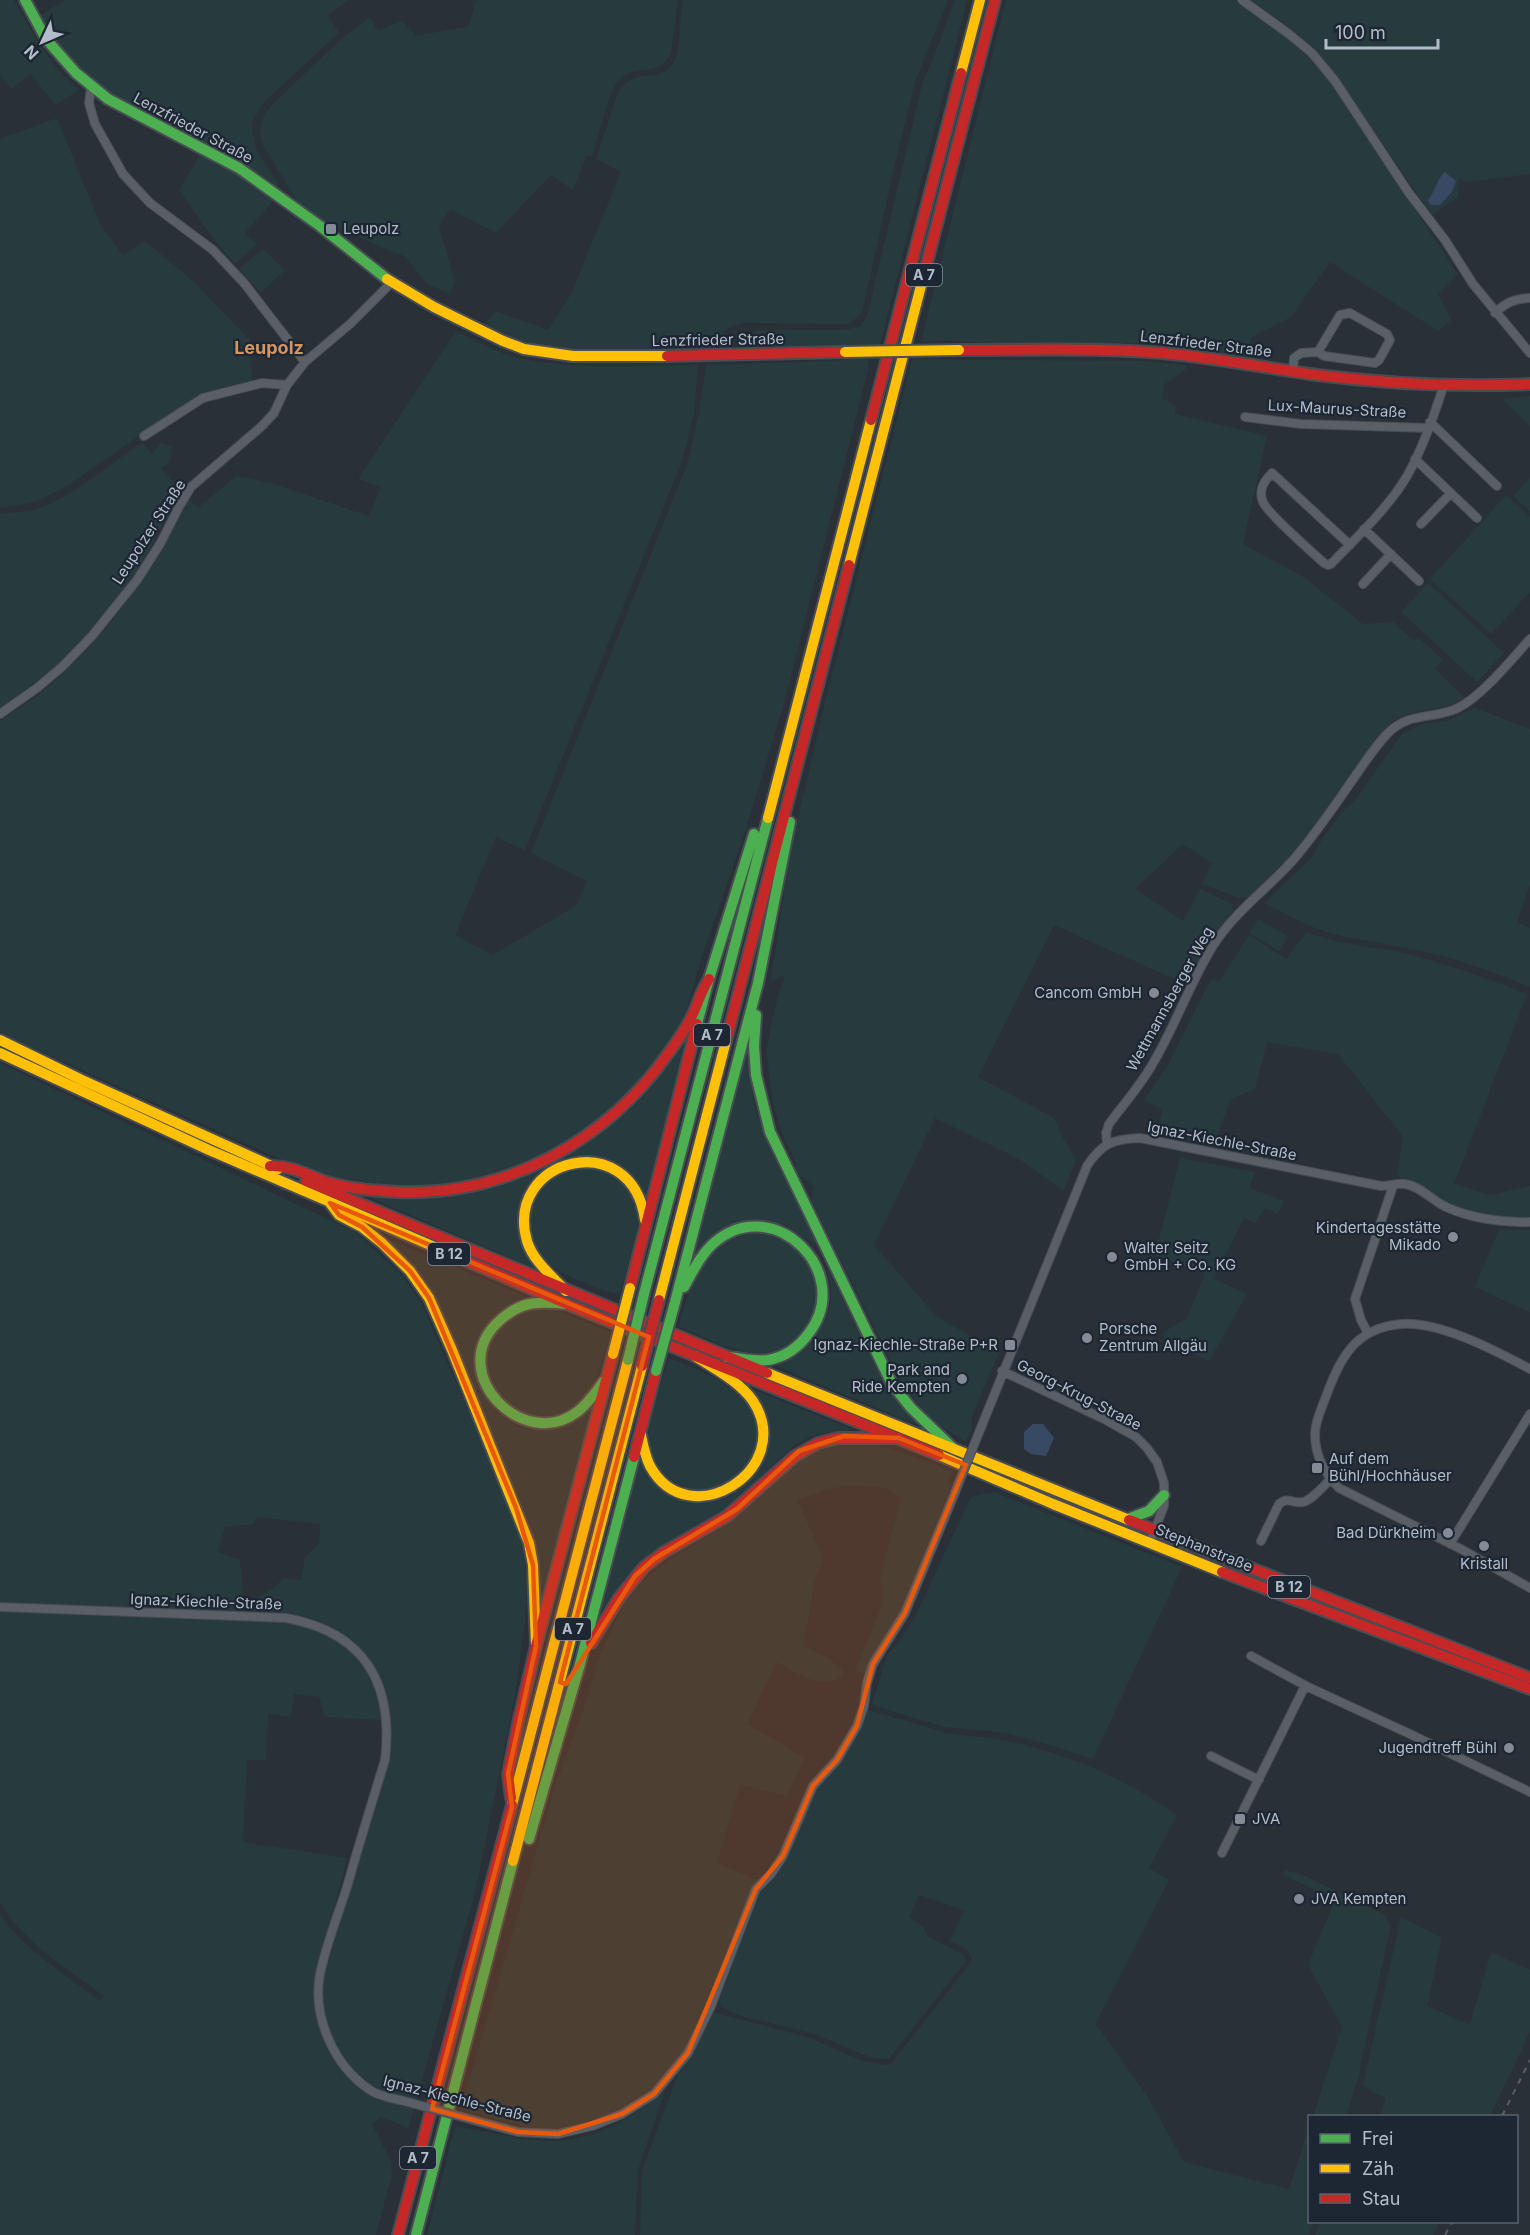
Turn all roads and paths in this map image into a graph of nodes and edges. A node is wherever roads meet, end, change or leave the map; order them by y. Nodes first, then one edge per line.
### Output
1 (25, 0) edge
2 (980, 0) edge
3 (995, 0) edge
4 (1242, 0) edge
5 (91, 87) junction
6 (391, 283) junction
7 (1530, 298) edge
8 (1496, 313) junction
9 (1318, 352) junction
10 (1530, 353) edge
11 (305, 362) junction
12 (1293, 370) junction
13 (1530, 384) edge
14 (287, 385) junction
15 (1444, 385) junction
16 (1245, 417) dead end
17 (1429, 425) junction
18 (144, 436) dead end
19 (1415, 459) junction
20 (1497, 486) dead end
21 (1451, 493) junction
22 (1477, 518) dead end
23 (1421, 524) dead end
24 (1364, 529) junction
25 (1350, 545) junction
26 (1391, 554) junction
27 (1419, 581) dead end
28 (1363, 584) dead end
29 (1530, 639) edge
30 (0, 714) edge
31 (779, 776) junction
32 (789, 794) junction
33 (709, 980) junction
34 (758, 983) junction
35 (0, 1040) edge
36 (0, 1053) edge
37 (1107, 1144) junction
38 (270, 1166) junction
39 (1393, 1186) junction
40 (330, 1203) junction
41 (1530, 1222) edge
42 (643, 1237) junction
43 (566, 1291) junction
44 (567, 1304) junction
45 (674, 1306) junction
46 (1368, 1333) junction
47 (695, 1356) junction
48 (727, 1357) junction
49 (1530, 1369) edge
50 (1002, 1371) junction
51 (607, 1377) junction
52 (1530, 1414) edge
53 (640, 1432) junction
54 (899, 1438) junction
55 (954, 1449) junction
56 (1330, 1479) junction
57 (1164, 1495) junction
58 (1128, 1519) junction
59 (1155, 1530) junction
60 (1262, 1541) dead end
61 (1150, 1542) junction
62 (1450, 1544) junction
63 (1530, 1588) edge
64 (0, 1607) edge
65 (1423, 1644) junction
66 (536, 1646) junction
67 (1439, 1650) junction
68 (583, 1656) junction
69 (1251, 1656) dead end
70 (1530, 1678) edge
71 (1305, 1686) junction
72 (1530, 1689) edge
73 (1211, 1756) dead end
74 (1259, 1780) junction
75 (1530, 1792) edge
76 (512, 1807) junction
77 (1222, 1853) dead end
78 (506, 1893) junction
79 (398, 2235) edge
80 (416, 2235) edge

1 - 5 main road, Lenzfrieder Straße
2 - 31 main road, A 7
3 - 32 main road, A 7
4 - 8 street
5 - 6 main road, Lenzfrieder Straße
5 - 11 street
6 - 11 street, Leupolzer Straße
6 - 12 main road, Lenzfrieder Straße, bridge
7 - 8 street
8 - 10 street
9 - 9 street
9 - 12 street
11 - 14 street, Leupolzer Straße
12 - 15 main road, Lenzfrieder Straße
13 - 15 main road, Lenzfrieder Straße
14 - 18 street
14 - 30 street, Leupolzer Straße
15 - 17 street
16 - 17 street, Lux-Maurus-Straße
17 - 19 street
17 - 20 street
19 - 21 street
19 - 24 street
21 - 22 street
21 - 23 street
24 - 25 street
24 - 26 street
25 - 25 street
26 - 27 street
26 - 28 street
29 - 37 street, Wettmannsberger Weg
31 - 33 main road
31 - 76 main road, A 7, bridge
32 - 34 main road
32 - 78 main road, A 7, bridge
33 - 38 main road
33 - 42 main road
34 - 45 main road
34 - 55 main road
35 - 38 main road, B 12
36 - 40 main road, B 12
37 - 39 street, Ignaz-Kiechle-Straße
37 - 50 street
38 - 43 main road, B 12
39 - 41 street, Ignaz-Kiechle-Straße
39 - 46 street
40 - 44 main road, B 12
40 - 66 main road, A 7
42 - 43 main road
42 - 51 main road, bridge
43 - 48 main road, B 12
44 - 47 main road, B 12
44 - 51 main road
45 - 48 main road
45 - 53 main road, bridge
46 - 49 street
46 - 56 street
47 - 53 main road
47 - 54 main road, B 12
48 - 55 main road, B 12
50 - 57 street, Georg-Krug-Straße
50 - 64 street, Ignaz-Kiechle-Straße, bridge
51 - 66 main road, A 7
52 - 62 street
53 - 68 main road
54 - 61 main road, Stephanstraße / B 12
54 - 68 main road
55 - 58 main road, Stephanstraße / B 12
56 - 60 street
56 - 62 street
57 - 58 main road
57 - 59 street, Georg-Krug-Straße
58 - 59 main road, Stephanstraße / B 12
59 - 61 street, Georg-Krug-Straße
59 - 65 main road, Stephanstraße / B 12
61 - 65 main road, Stephanstraße / B 12
62 - 63 street
65 - 67 main road, Stephanstraße / B 12
66 - 76 main road, A 7
67 - 70 main road, Stephanstraße / B 12
67 - 72 main road, Stephanstraße / B 12
68 - 78 main road
69 - 71 street
71 - 74 street
71 - 75 street
73 - 74 street
74 - 77 street
76 - 79 main road, A 7
78 - 80 main road, A 7

